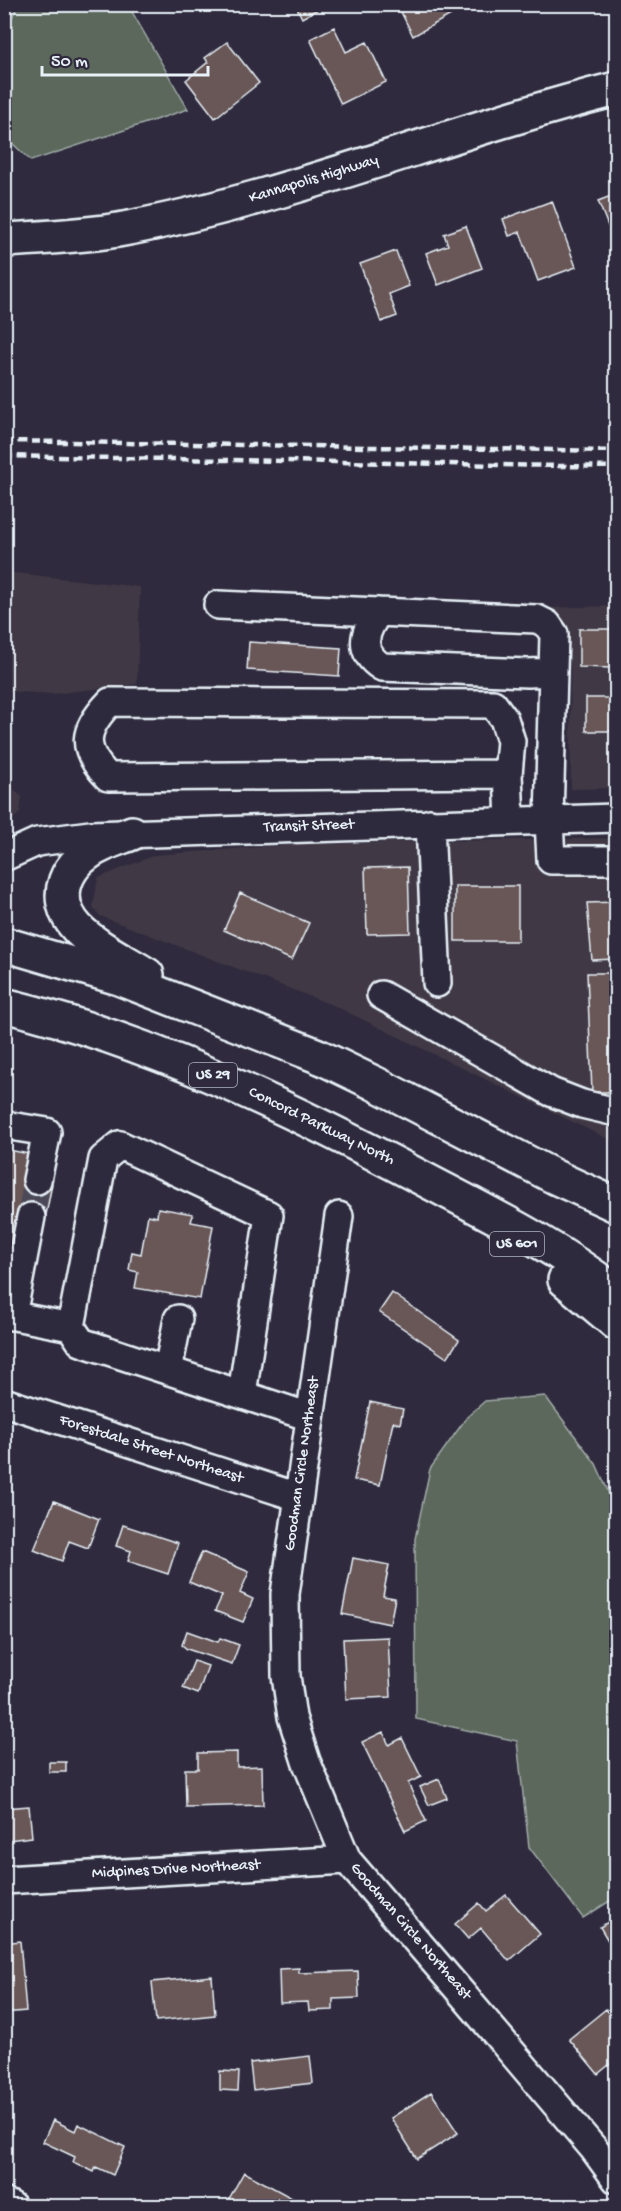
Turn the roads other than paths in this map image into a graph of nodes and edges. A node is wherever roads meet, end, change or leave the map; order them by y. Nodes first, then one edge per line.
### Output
1 (616, 89) edge
2 (4, 240) edge
3 (218, 605) dead end
4 (379, 612) junction
5 (553, 672) junction
6 (508, 774) junction
7 (616, 818) edge
8 (549, 820) junction
9 (510, 821) junction
10 (430, 823) junction
11 (132, 833) junction
12 (4, 857) edge
13 (616, 860) edge
14 (4, 944) edge
15 (437, 983) dead end
16 (381, 995) dead end
17 (4, 1005) edge
18 (205, 1011) junction
19 (616, 1112) edge
20 (4, 1125) edge
21 (411, 1172) junction
22 (37, 1180) tunnel mouth
23 (616, 1205) edge
24 (339, 1216) dead end
25 (31, 1217) tunnel mouth
26 (616, 1293) edge
27 (8, 1315) edge
28 (178, 1319) dead end
29 (616, 1323) edge
30 (71, 1327) junction
31 (168, 1370) junction
32 (242, 1394) junction
33 (4, 1402) edge
34 (310, 1417) junction
35 (298, 1497) junction
36 (347, 1860) junction
37 (4, 1880) edge
38 (616, 2179) edge
39 (4, 2202) edge
40 (12, 2206) edge

1 - 2 main road, Kannapolis Highway
3 - 4 street
4 - 5 street
4 - 5 street
5 - 8 street
6 - 6 street
6 - 9 street
7 - 8 street, Transit Street
8 - 9 street, Transit Street
8 - 13 street
9 - 10 street, Transit Street
10 - 11 street, Transit Street
10 - 15 street
11 - 12 street, Transit Street
11 - 18 main road
14 - 18 main road
16 - 19 street
17 - 21 main road, Concord Parkway North / US 29
18 - 23 main road
20 - 22 street
21 - 26 main road, Concord Parkway North / US 29
21 - 29 main road, US 601
24 - 34 street, Goodman Circle Northeast
25 - 27 street
27 - 30 street
28 - 31 street
30 - 31 street
30 - 32 street
31 - 32 street
32 - 34 street
33 - 35 street, Forestdale Street Northeast
34 - 35 street, Goodman Circle Northeast
35 - 36 street, Goodman Circle Northeast
36 - 37 street, Midpines Drive Northeast
36 - 38 street, Goodman Circle Northeast
39 - 40 street

